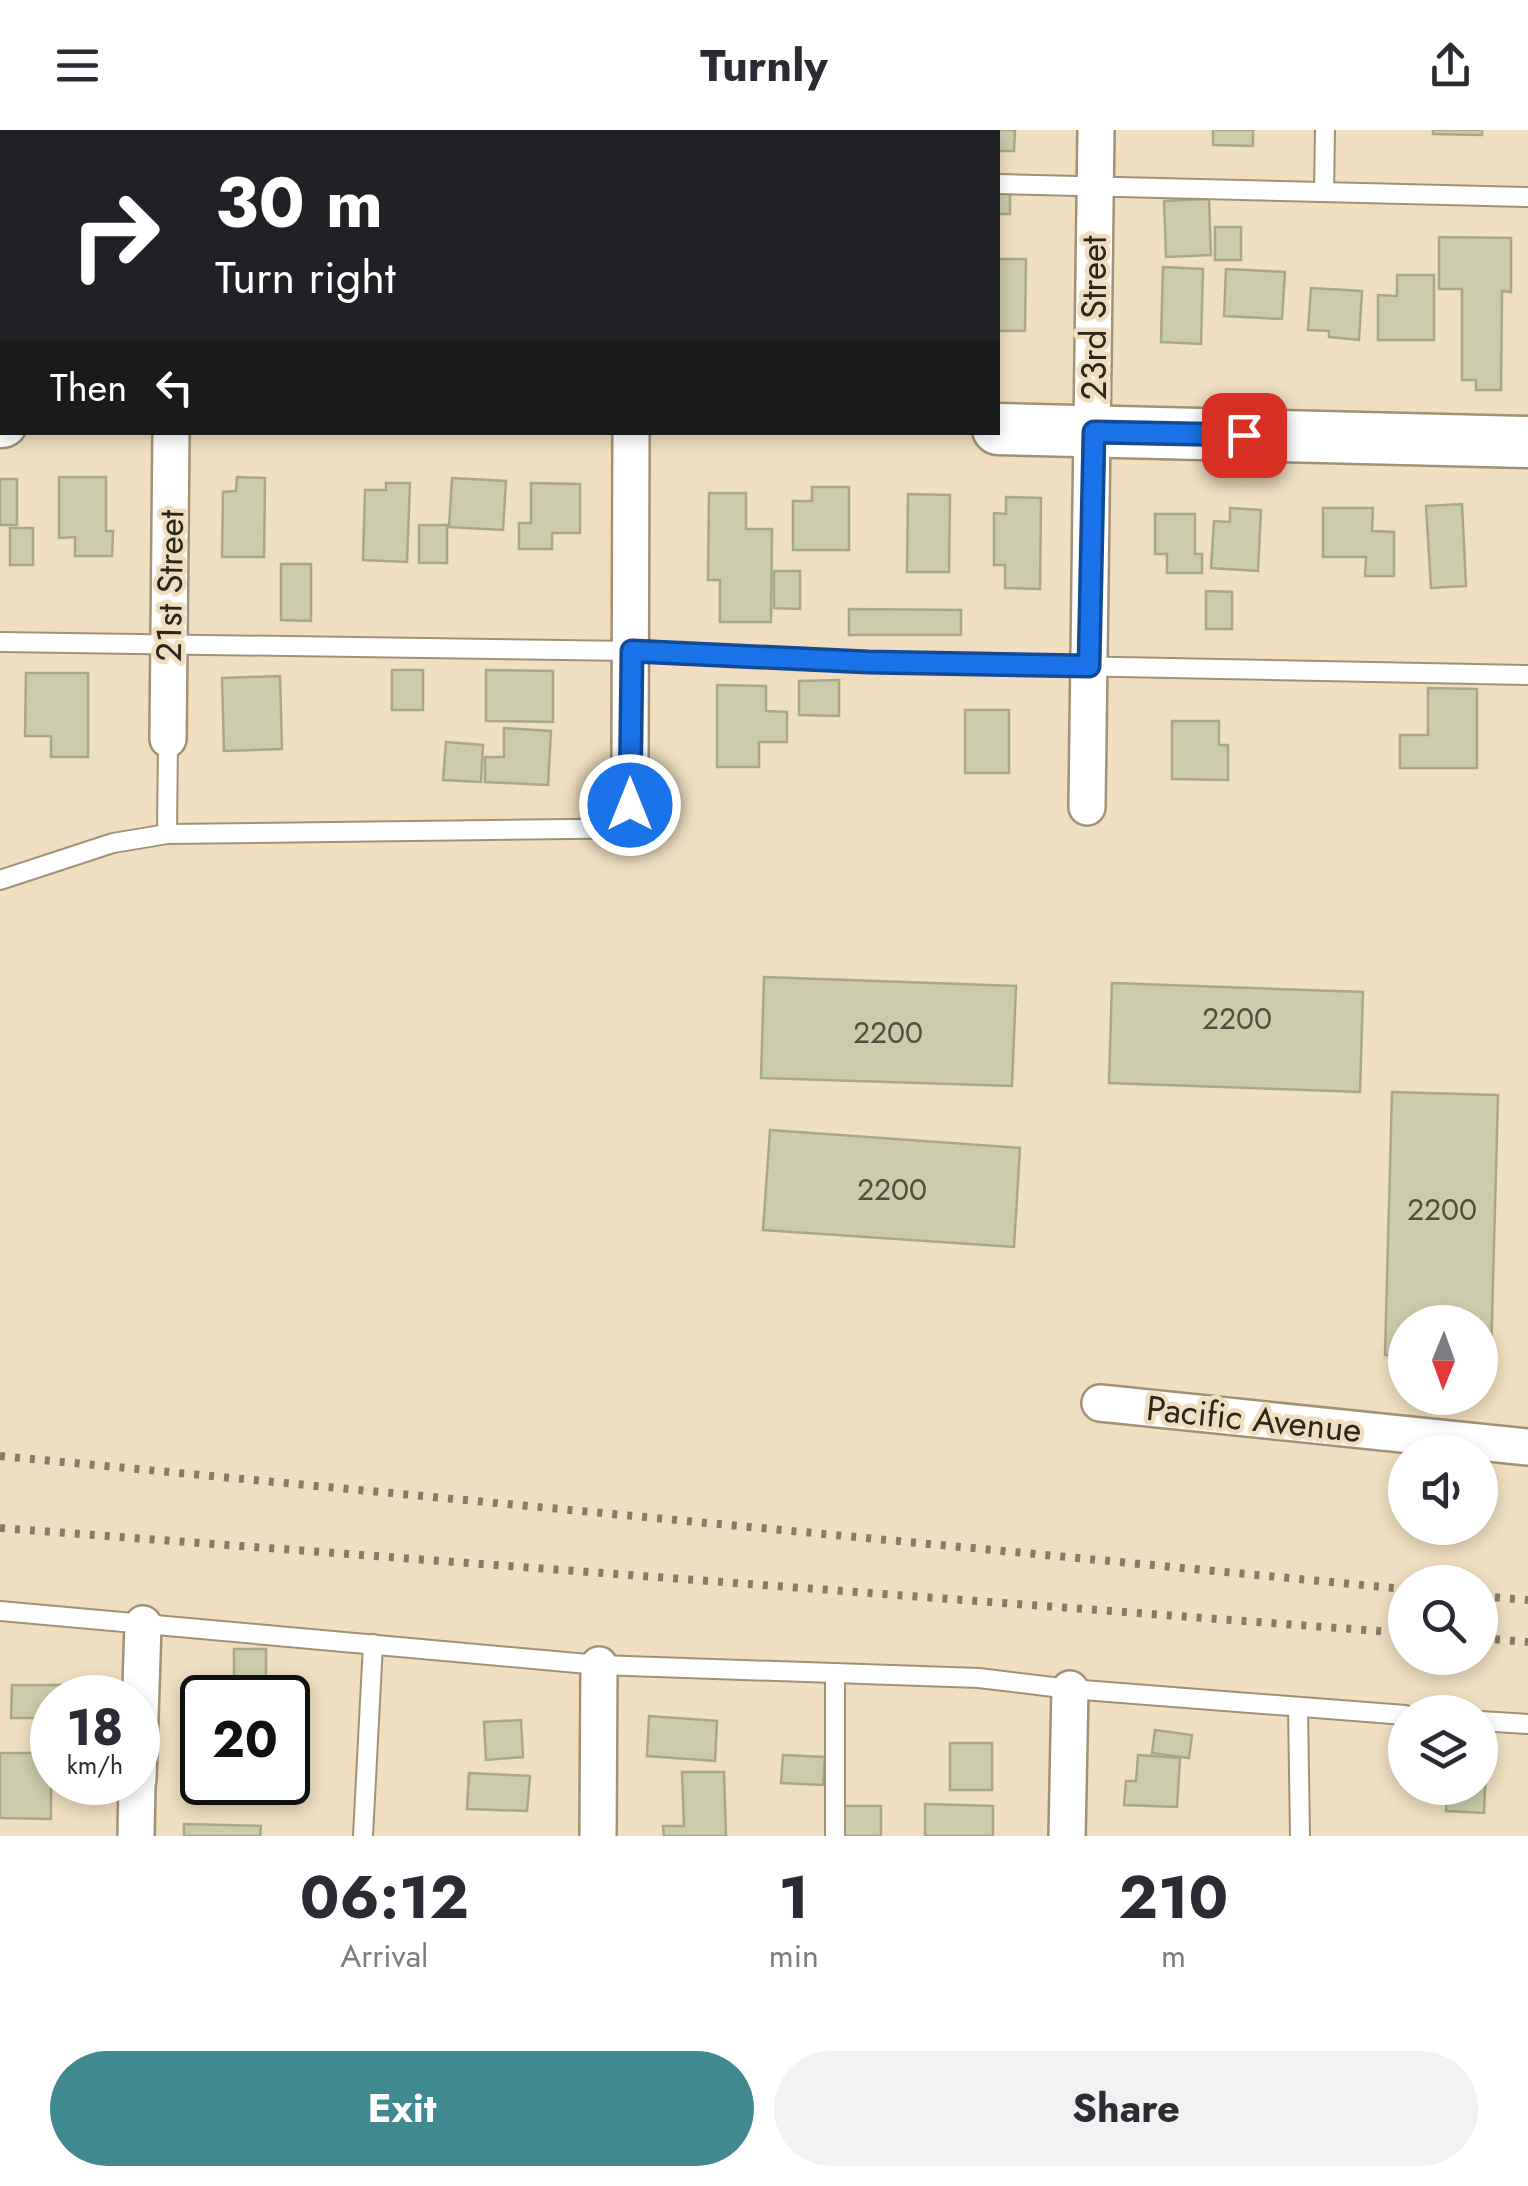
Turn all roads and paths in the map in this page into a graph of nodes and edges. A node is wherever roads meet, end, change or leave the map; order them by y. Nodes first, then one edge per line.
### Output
1 (1096, 130) edge
2 (1325, 130) edge
3 (1000, 184) edge
4 (1095, 186) junction
5 (1324, 192) junction
6 (1528, 197) edge
7 (1000, 429) edge
8 (1094, 432) junction
9 (171, 435) edge
10 (630, 435) edge
11 (1528, 442) edge
12 (0, 642) edge
13 (169, 644) junction
14 (632, 651) junction
15 (1089, 666) junction
16 (1528, 674) edge
17 (168, 739) joint
18 (630, 764) joint
19 (1087, 807) dead end
20 (167, 834) junction
21 (0, 880) edge
22 (1100, 1403) dead end
23 (1528, 1447) edge
24 (0, 1612) edge
25 (143, 1624) junction
26 (373, 1644) junction
27 (599, 1665) junction
28 (835, 1673) junction
29 (141, 1675) edge
30 (1070, 1689) junction
31 (1298, 1707) junction
32 (1388, 1714) edge
33 (1498, 1722) edge
34 (1528, 1724) edge
35 (137, 1805) edge
36 (136, 1836) edge
37 (363, 1836) edge
38 (598, 1836) edge
39 (835, 1836) edge
40 (1067, 1836) edge
41 (1300, 1836) edge

1 - 4 street, 23rd Street
2 - 5 lane
3 - 4 lane
4 - 5 lane
4 - 8 street, 23rd Street
5 - 6 lane
7 - 8 street
8 - 11 street
8 - 15 street, 23rd Street
9 - 13 street, 21st Street
10 - 14 street
12 - 13 lane
13 - 14 lane
13 - 17 street, 21st Street
14 - 15 lane
14 - 18 street
15 - 16 lane
15 - 19 street, 23rd Street
17 - 20 lane
18 - 20 lane
20 - 21 lane
22 - 23 street, Pacific Avenue
24 - 25 lane
25 - 26 lane
25 - 29 street
26 - 27 lane
26 - 37 lane
27 - 28 lane
27 - 38 street
28 - 30 lane
28 - 39 lane
30 - 31 lane
30 - 40 street
31 - 32 lane
31 - 41 lane
33 - 34 lane
35 - 36 street

